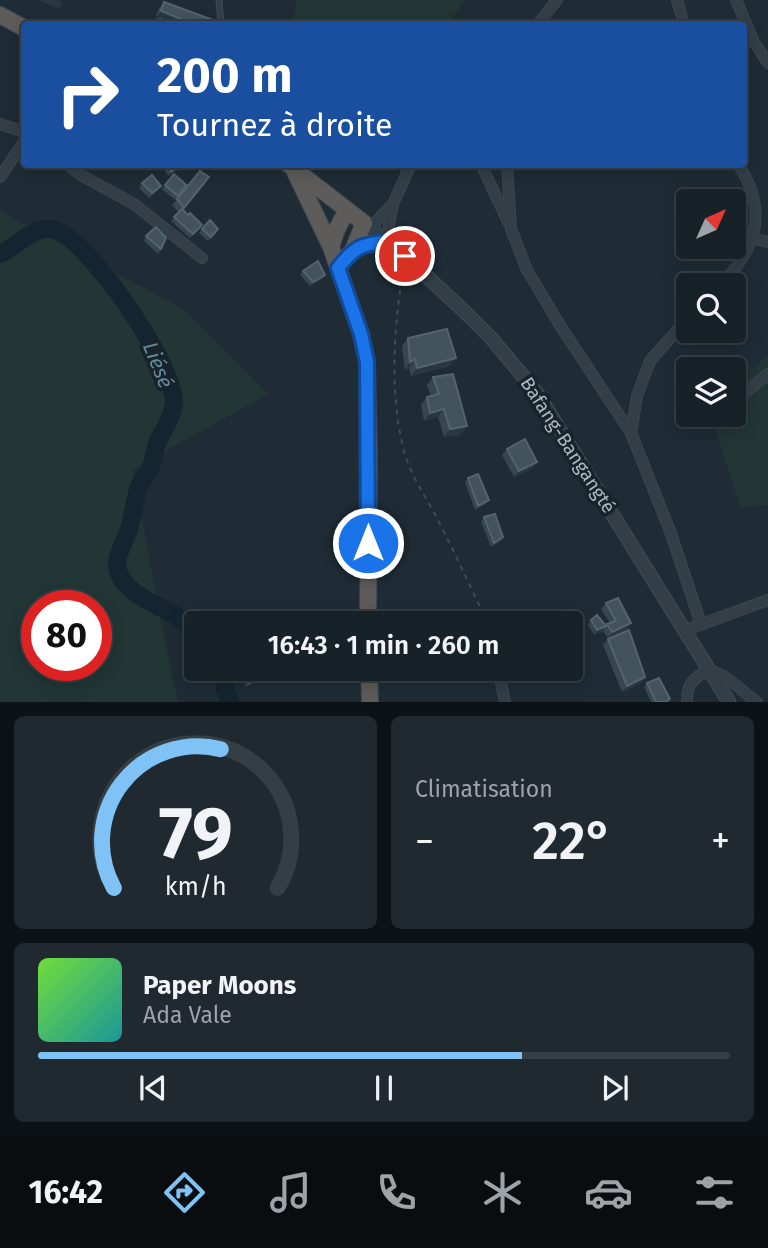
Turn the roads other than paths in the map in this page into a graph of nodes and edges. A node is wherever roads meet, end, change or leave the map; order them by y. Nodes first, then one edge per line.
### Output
1 (219, 0) edge
2 (557, 0) edge
3 (677, 0) edge
4 (736, 0) edge
5 (0, 15) edge
6 (221, 21) edge
7 (540, 21) edge
8 (683, 21) edge
9 (745, 21) edge
10 (21, 26) edge
11 (747, 26) edge
12 (768, 63) edge
13 (0, 124) edge
14 (21, 131) edge
15 (21, 146) edge
16 (72, 168) edge
17 (291, 168) edge
18 (292, 168) edge
19 (409, 168) edge
20 (483, 168) edge
21 (507, 168) edge
22 (741, 168) edge
23 (0, 177) edge
24 (393, 204) junction
25 (346, 211) junction
26 (367, 225) junction
27 (512, 229) junction
28 (754, 239) junction
29 (386, 242) junction
30 (768, 242) edge
31 (331, 247) junction
32 (353, 250) junction
33 (202, 257) dead end
34 (338, 268) junction
35 (732, 273) edge
36 (676, 332) edge
37 (768, 374) edge
38 (746, 392) edge
39 (631, 433) junction
40 (768, 600) edge
41 (368, 611) edge
42 (701, 624) junction
43 (686, 630) junction
44 (709, 670) junction
45 (369, 681) edge
46 (501, 681) edge
47 (370, 702) edge
48 (505, 702) edge
49 (687, 702) edge
50 (729, 702) edge
51 (757, 702) edge

1 - 6 lane
2 - 7 street
3 - 8 street
4 - 9 street
5 - 10 highway
11 - 12 street
13 - 14 street
15 - 23 street
16 - 33 street
17 - 31 highway
18 - 25 highway
19 - 24 street
20 - 27 street
21 - 27 street
22 - 28 street
24 - 26 street
24 - 29 street
25 - 26 highway
25 - 31 highway
26 - 29 street, Bafang-Bangangté
26 - 32 highway
27 - 39 street
28 - 30 street
28 - 35 street
29 - 32 highway
29 - 43 street, Bafang-Bangangté
31 - 34 highway
32 - 34 highway
34 - 41 highway
36 - 39 street
37 - 38 street
39 - 42 street
40 - 42 street
42 - 43 street
43 - 44 street, Bafang-Bangangté
44 - 49 street
44 - 50 street, Bafang-Bangangté
44 - 51 street
45 - 47 highway
46 - 48 street

